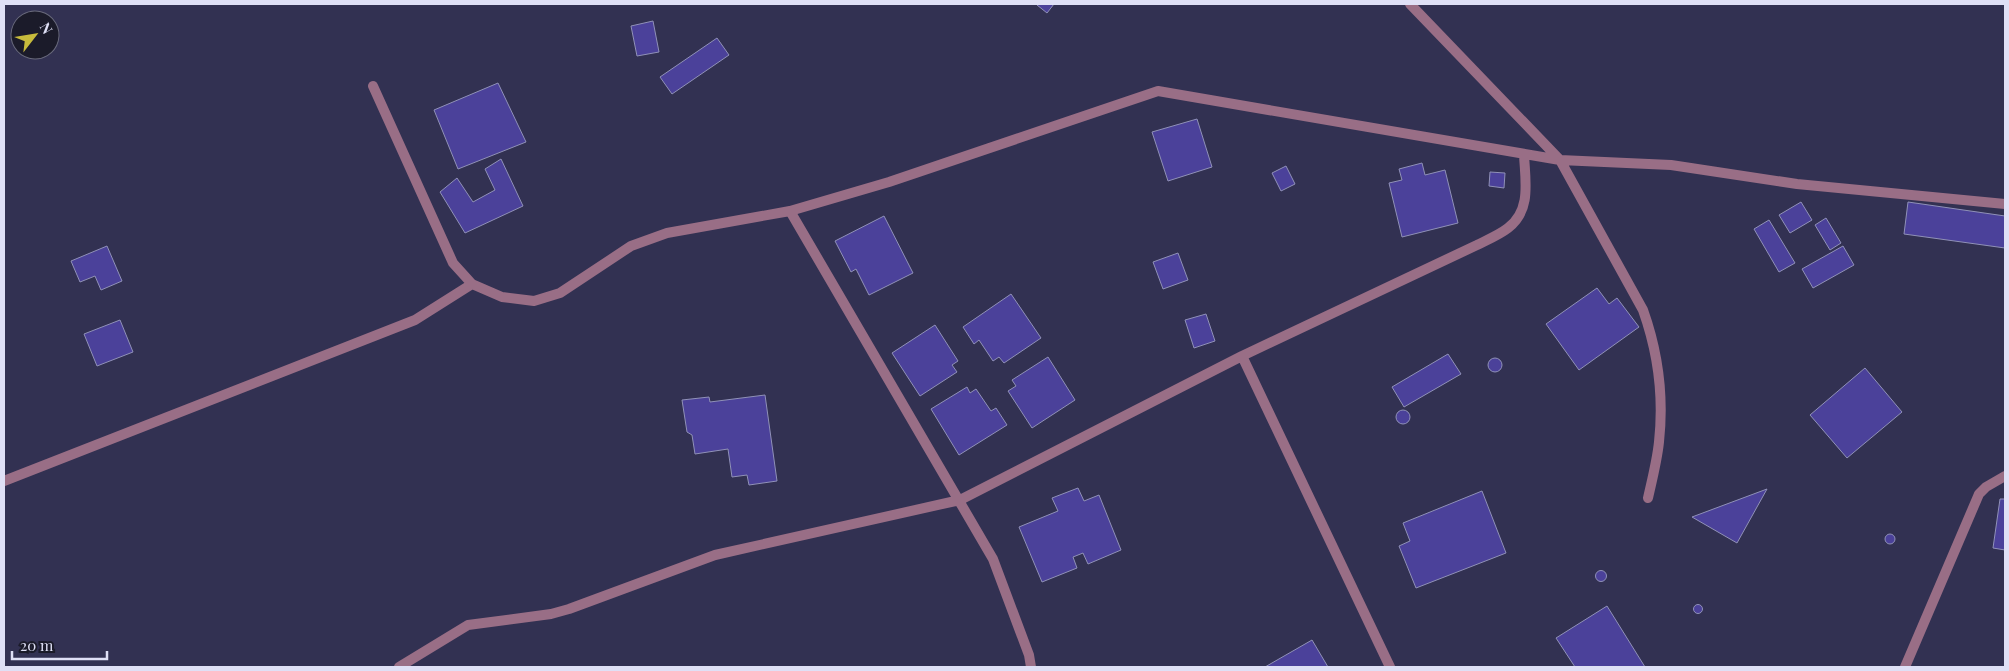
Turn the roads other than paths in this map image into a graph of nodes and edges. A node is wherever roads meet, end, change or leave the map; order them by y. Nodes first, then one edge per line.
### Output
1 (1410, 4) edge
2 (374, 86) dead end
3 (1524, 154) junction
4 (1560, 160) junction
5 (2005, 204) edge
6 (790, 212) junction
7 (472, 284) junction
8 (1242, 356) junction
9 (2005, 476) edge
10 (4, 481) edge
11 (1648, 498) dead end
12 (960, 500) junction
13 (399, 667) edge
14 (1031, 667) edge
15 (1390, 667) edge
16 (1905, 667) edge

1 - 4 street
2 - 7 street
3 - 4 street
3 - 6 street
3 - 8 street
4 - 5 street
4 - 11 street
6 - 7 street
6 - 12 street
7 - 10 street
8 - 12 street
8 - 15 street
9 - 16 street
12 - 13 street
12 - 14 street

